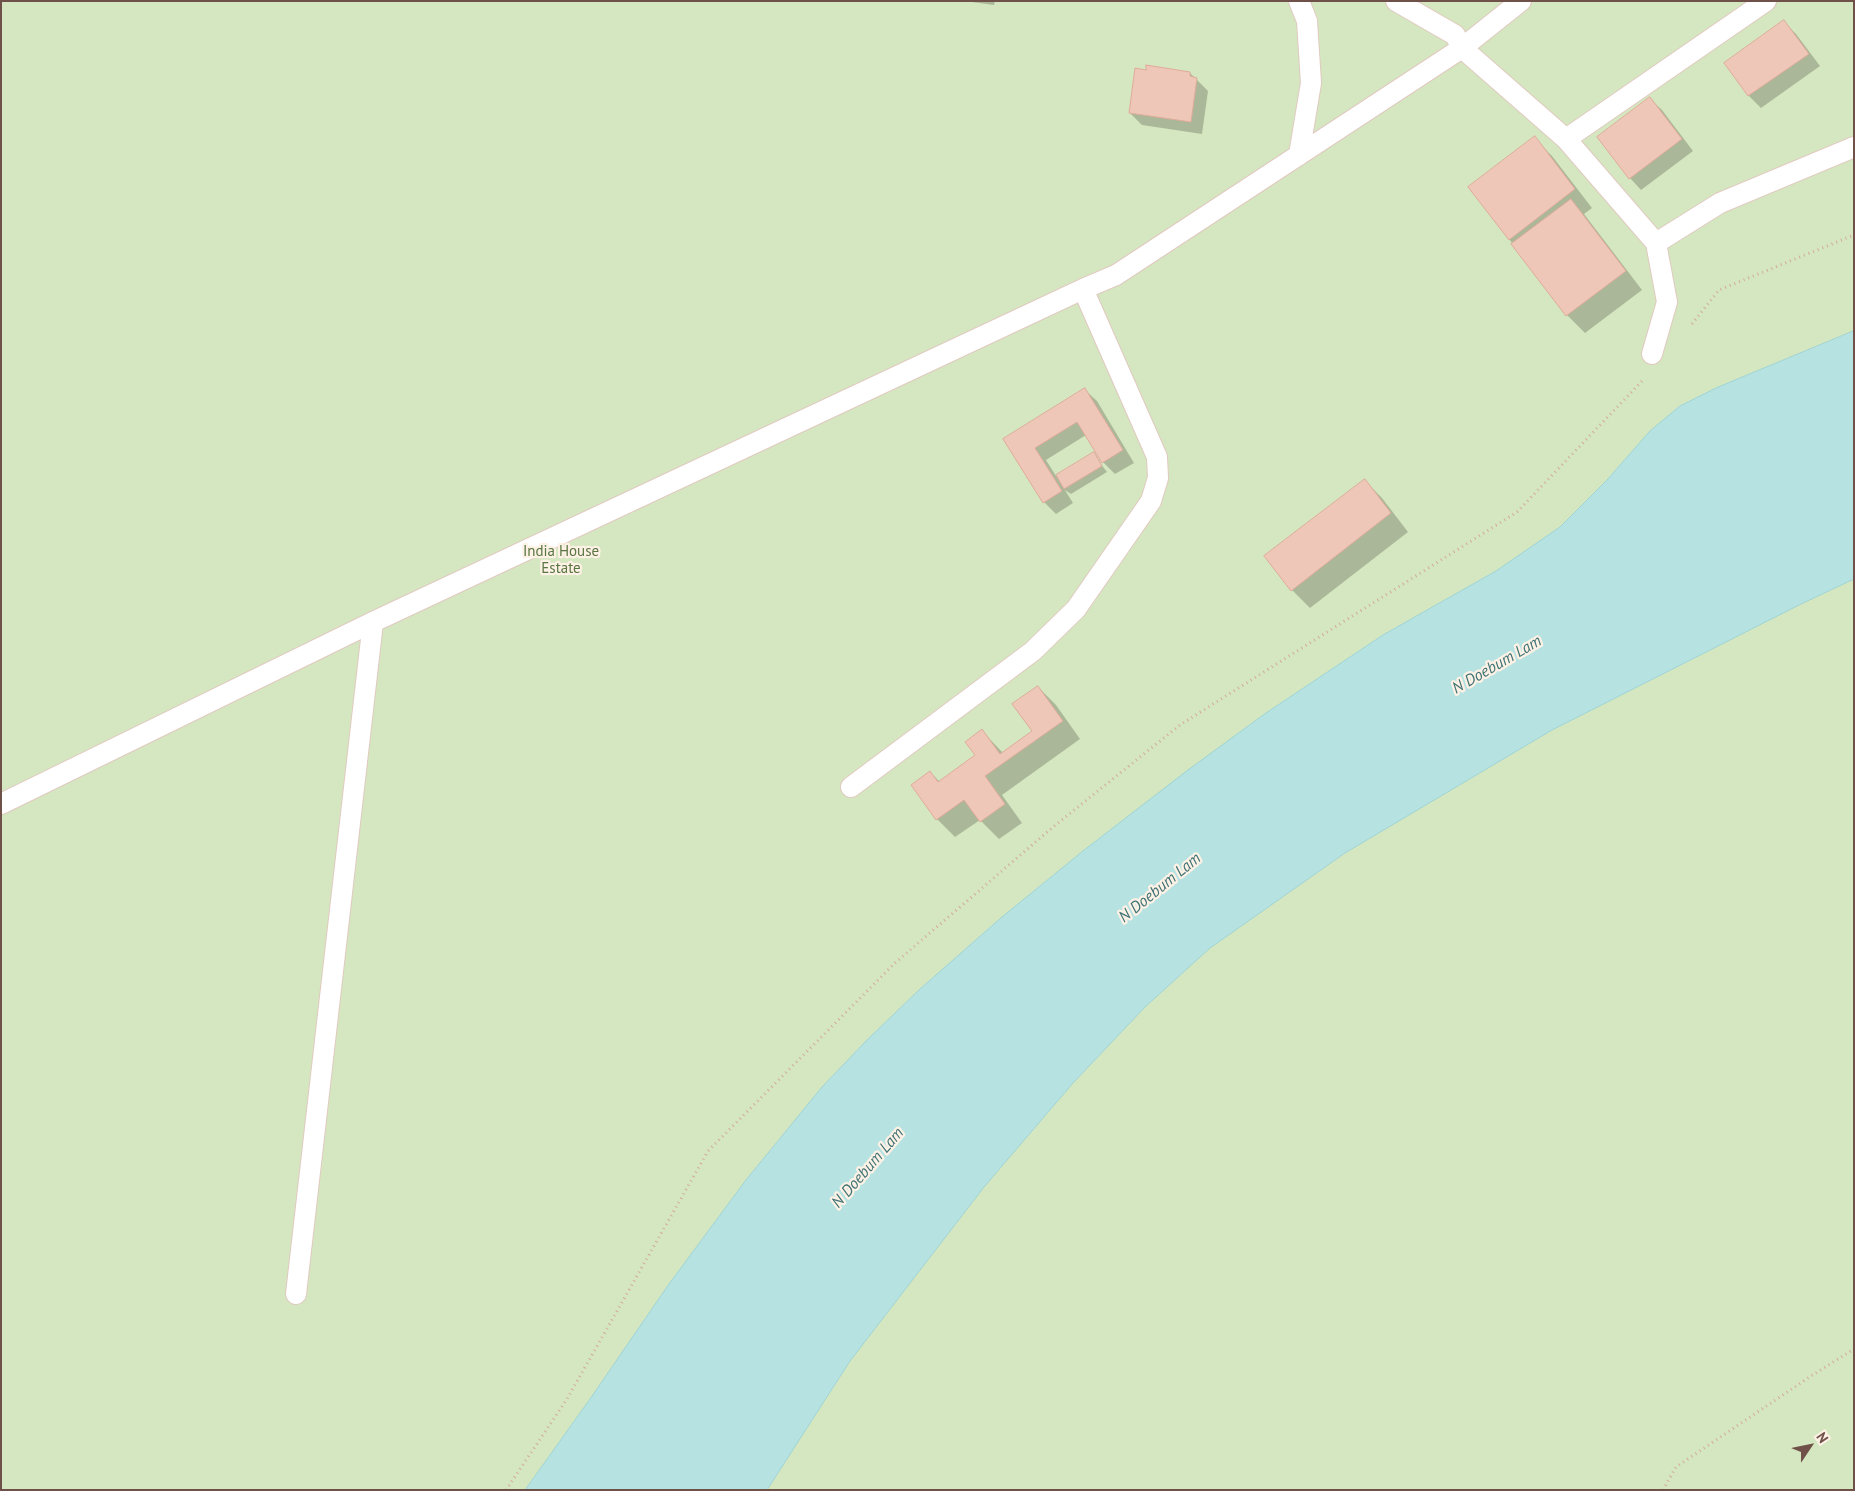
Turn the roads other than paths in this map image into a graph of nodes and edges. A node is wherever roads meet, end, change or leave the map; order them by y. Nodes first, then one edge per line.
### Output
1 (1299, 1) edge
2 (1396, 1) edge
3 (1522, 1) edge
4 (1766, 1) edge
5 (1462, 48) junction
6 (1566, 139) junction
7 (1854, 147) edge
8 (1299, 155) junction
9 (1656, 243) junction
10 (1084, 289) junction
11 (1652, 354) dead end
12 (373, 622) junction
13 (851, 787) dead end
14 (1, 804) edge
15 (296, 1294) dead end

1 - 8 lane
2 - 5 lane
3 - 5 lane
4 - 6 lane
5 - 6 lane
5 - 8 lane
6 - 9 lane
7 - 9 lane
8 - 10 lane
9 - 11 lane
10 - 12 lane
10 - 13 lane
12 - 14 lane
12 - 15 lane

